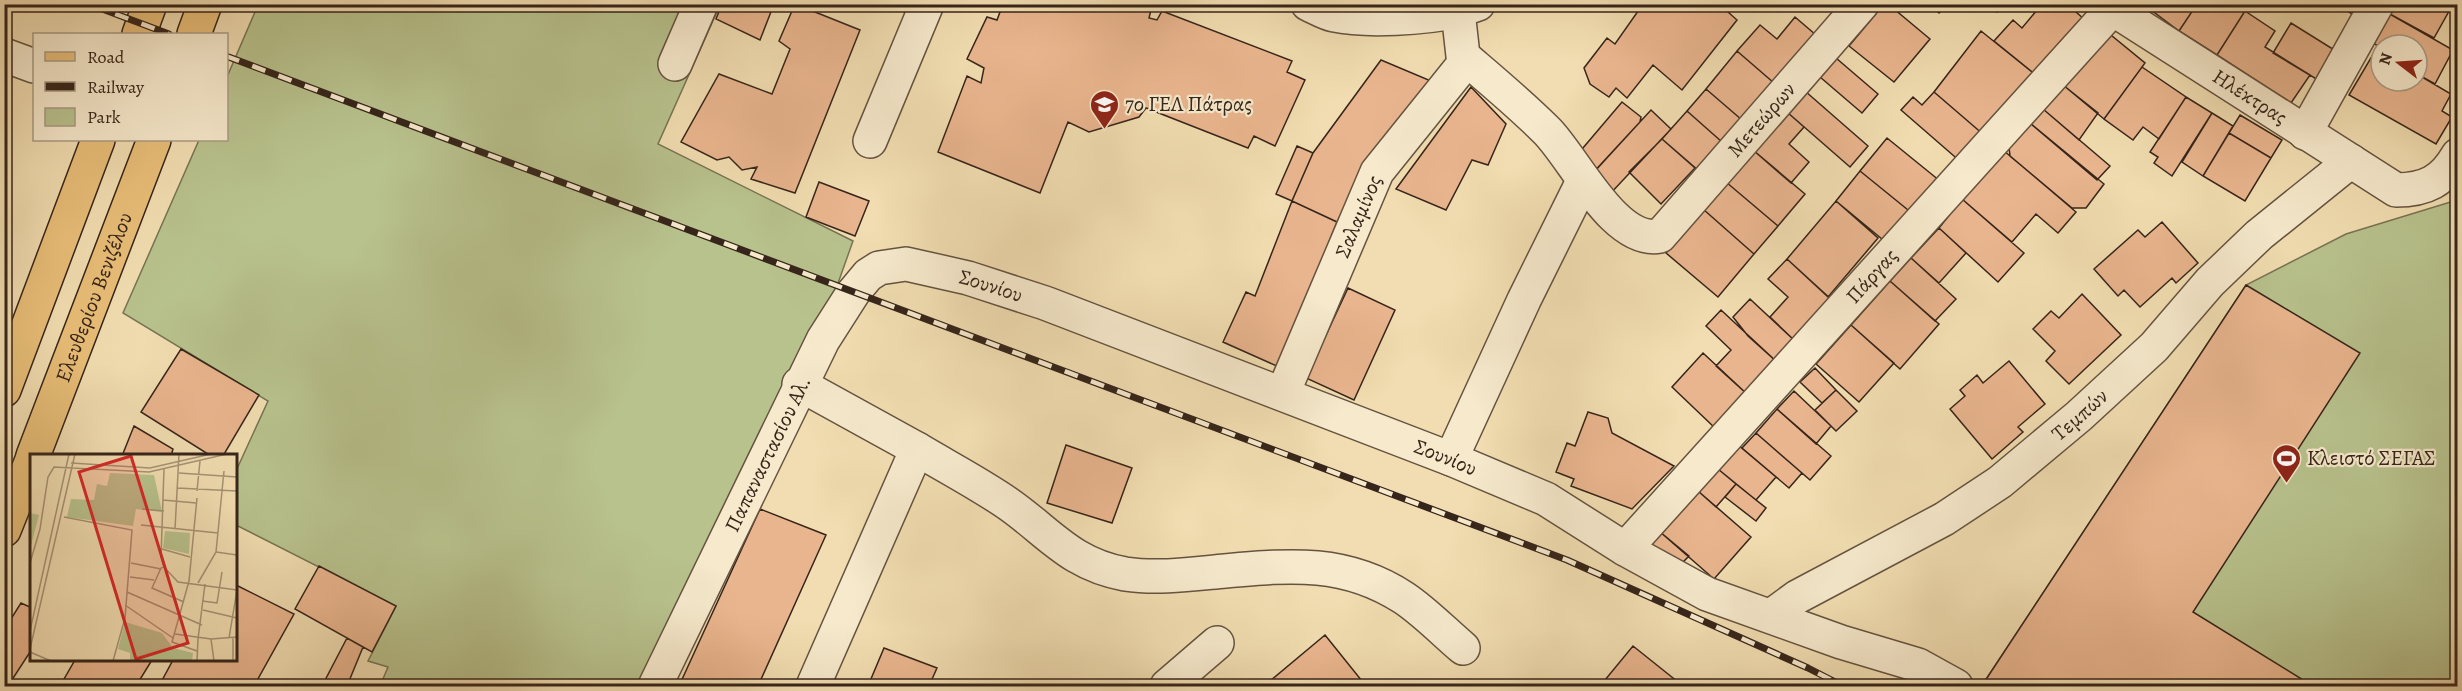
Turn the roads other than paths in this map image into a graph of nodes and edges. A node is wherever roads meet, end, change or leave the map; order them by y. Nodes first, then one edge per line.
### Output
1 (150, 4) edge
2 (205, 4) edge
3 (701, 4) edge
4 (927, 4) edge
5 (1862, 4) edge
6 (2377, 4) edge
7 (2112, 6) edge
8 (1468, 8) edge
9 (1319, 9) edge
10 (139, 33) edge
11 (194, 33) edge
12 (4, 55) edge
13 (1465, 58) junction
14 (675, 64) dead end
15 (33, 66) edge
16 (2305, 133) junction
17 (98, 141) edge
18 (154, 141) edge
19 (870, 141) dead end
20 (2457, 156) edge
21 (2351, 161) junction
22 (1583, 181) junction
23 (919, 265) joint
24 (799, 384) junction
25 (4, 390) edge
26 (1283, 393) junction
27 (917, 449) junction
28 (34, 454) edge
29 (1451, 459) junction
30 (30, 465) edge
31 (4, 530) edge
32 (1625, 549) junction
33 (1771, 616) junction
34 (1217, 643) dead end
35 (1463, 648) dead end
36 (655, 687) edge
37 (813, 687) edge
38 (1167, 687) edge
39 (1956, 687) edge

1 - 10 main road
2 - 11 main road
3 - 14 street
4 - 19 street
5 - 22 street, Μετεώρων
6 - 16 street
7 - 16 street, Ηλέκτρας
7 - 32 street, Πάργας
8 - 9 street
8 - 13 street
12 - 15 street
13 - 22 street
13 - 26 street, Σαλαμίνος
16 - 21 street, Ηλέκτρας
17 - 25 main road
18 - 28 main road, Ελευθερίου Βενιζέλου
20 - 21 street, Ηλέκτρας
21 - 33 street, Τεμπών
22 - 29 street
23 - 24 street, Παπαναστασίου Αλ.
23 - 26 street, Σουνίου
24 - 27 street
24 - 36 street, Παπαναστασίου Αλ.
26 - 29 street, Σουνίου
27 - 35 street
27 - 37 street
29 - 32 street, Σουνίου
30 - 31 main road
32 - 33 street, Σουνίου
33 - 39 street, Σουνίου
34 - 38 street

